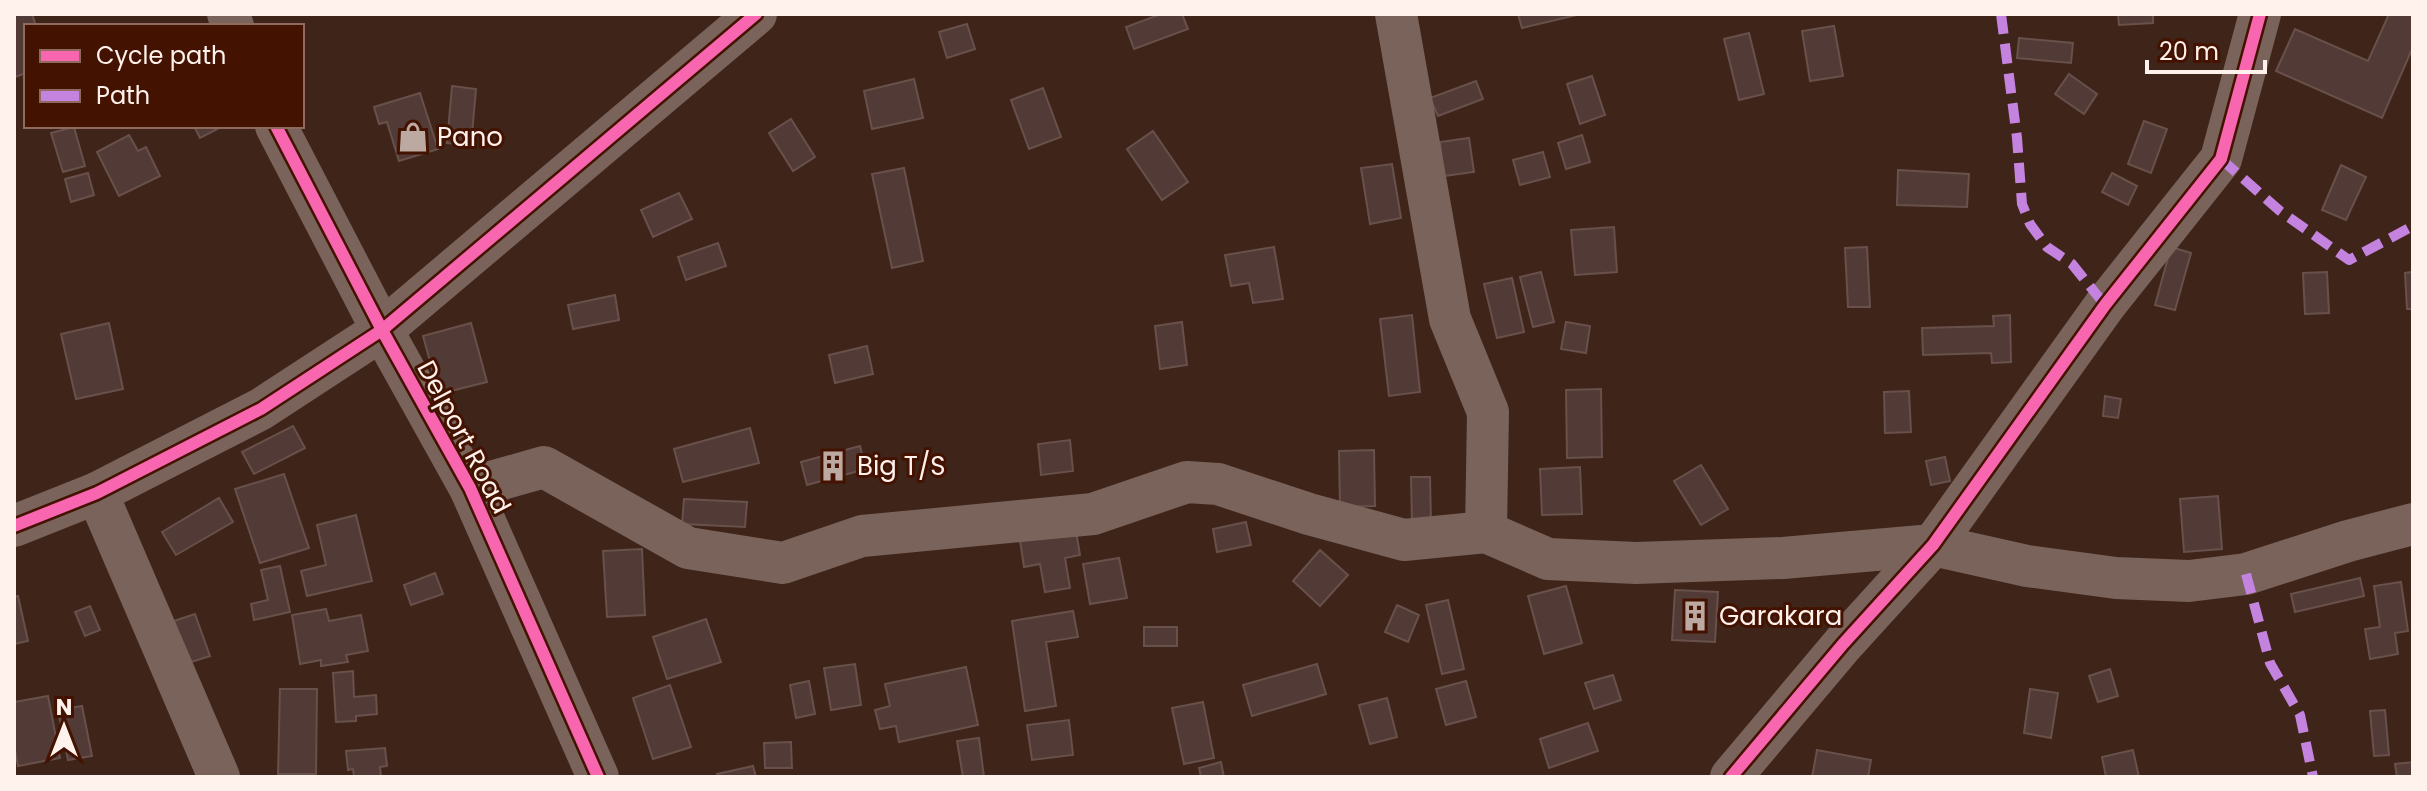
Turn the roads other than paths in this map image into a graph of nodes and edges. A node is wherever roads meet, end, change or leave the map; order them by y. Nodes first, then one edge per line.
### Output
1 (756, 14) edge
2 (1396, 14) edge
3 (2260, 14) edge
4 (277, 128) edge
5 (382, 330) junction
6 (470, 488) junction
7 (97, 493) junction
8 (2413, 524) edge
9 (14, 526) edge
10 (1486, 532) junction
11 (1933, 545) junction
12 (219, 777) edge
13 (598, 777) edge
14 (1731, 777) edge

1 - 5 street
2 - 10 street
3 - 11 street
4 - 5 street, Delport Road
5 - 6 street, Delport Road
5 - 7 street
6 - 10 street
6 - 13 street, Delport Road
7 - 9 street
7 - 12 street
8 - 11 street
10 - 11 street
11 - 14 street

